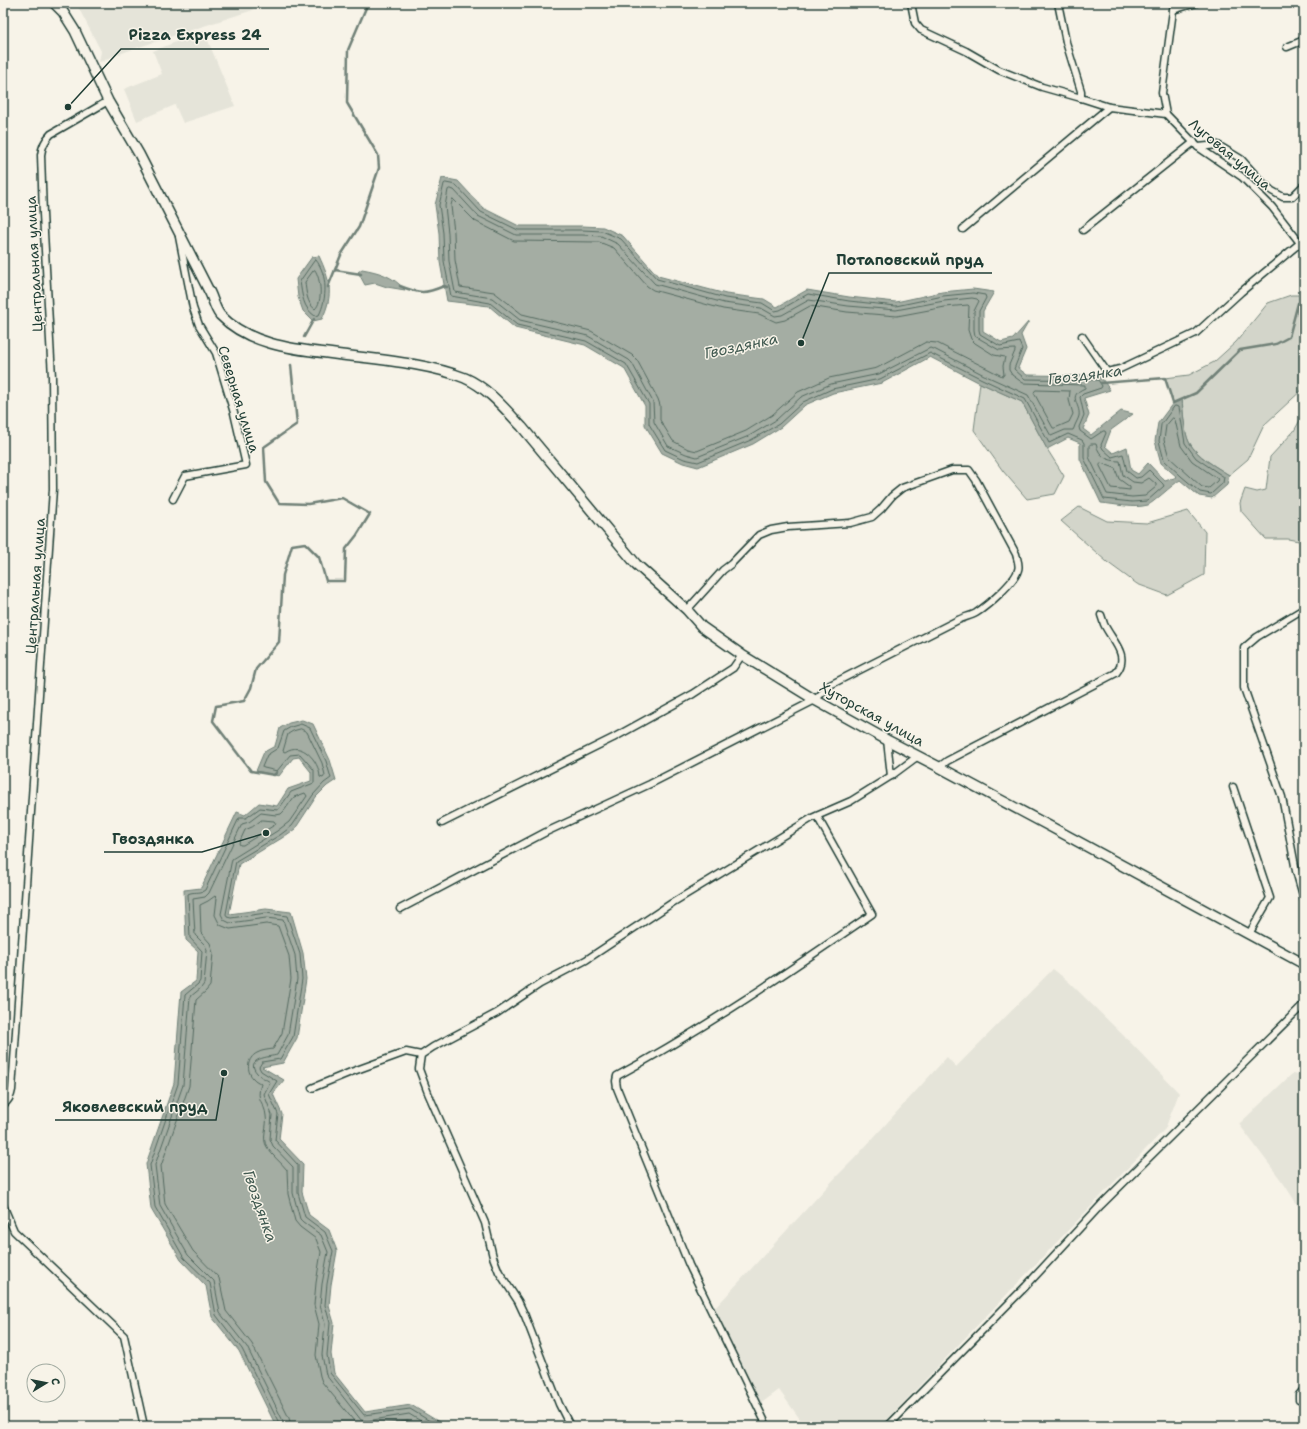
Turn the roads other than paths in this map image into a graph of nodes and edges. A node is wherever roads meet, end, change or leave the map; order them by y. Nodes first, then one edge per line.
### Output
1 (54, 3) edge
2 (911, 3) edge
3 (1058, 3) edge
4 (1174, 3) edge
5 (1196, 3) edge
6 (1173, 10) junction
7 (1304, 40) edge
8 (1287, 47) dead end
9 (1082, 98) junction
10 (108, 101) junction
11 (1109, 107) junction
12 (1166, 114) junction
13 (1196, 144) junction
14 (1304, 185) edge
15 (963, 228) dead end
16 (1083, 230) dead end
17 (178, 232) junction
18 (1302, 245) edge
19 (1082, 336) dead end
20 (173, 499) dead end
21 (687, 610) junction
22 (1300, 611) dead end
23 (1101, 615) dead end
24 (742, 655) junction
25 (815, 700) junction
26 (887, 740) junction
27 (918, 756) junction
28 (939, 767) junction
29 (891, 776) junction
30 (1233, 786) dead end
31 (816, 816) junction
32 (442, 823) dead end
33 (1304, 899) edge
34 (400, 910) dead end
35 (1249, 934) junction
36 (1304, 964) edge
37 (1304, 1004) edge
38 (421, 1055) junction
39 (312, 1088) dead end
40 (3, 1105) edge
41 (3, 1205) edge
42 (1304, 1389) edge
43 (1299, 1400) dead end
44 (144, 1426) edge
45 (570, 1426) edge
46 (767, 1426) edge
47 (888, 1426) edge

1 - 10 main road, Хуторская улица
2 - 9 street
3 - 9 street
4 - 6 street
5 - 6 street
6 - 12 street
7 - 8 street
9 - 11 street
10 - 17 main road, Хуторская улица
10 - 40 street, Центральная улица
11 - 12 street
11 - 15 street
12 - 13 street, Луговая улица
13 - 14 street
13 - 16 street
13 - 18 street, Луговая улица
17 - 20 street, Северная улица
17 - 21 main road, Хуторская улица
18 - 19 street
21 - 24 main road, Хуторская улица
21 - 25 street
22 - 33 street
23 - 28 street
24 - 25 main road, Хуторская улица
24 - 32 street
25 - 26 main road, Хуторская улица
25 - 34 street
26 - 27 main road, Хуторская улица
26 - 29 street
27 - 28 main road, Хуторская улица
27 - 29 street
28 - 35 main road, Хуторская улица
29 - 31 street
30 - 35 street
31 - 38 street
31 - 46 street
35 - 36 main road, Хуторская улица
37 - 47 street
38 - 39 street
38 - 45 street
41 - 44 street
42 - 43 street

